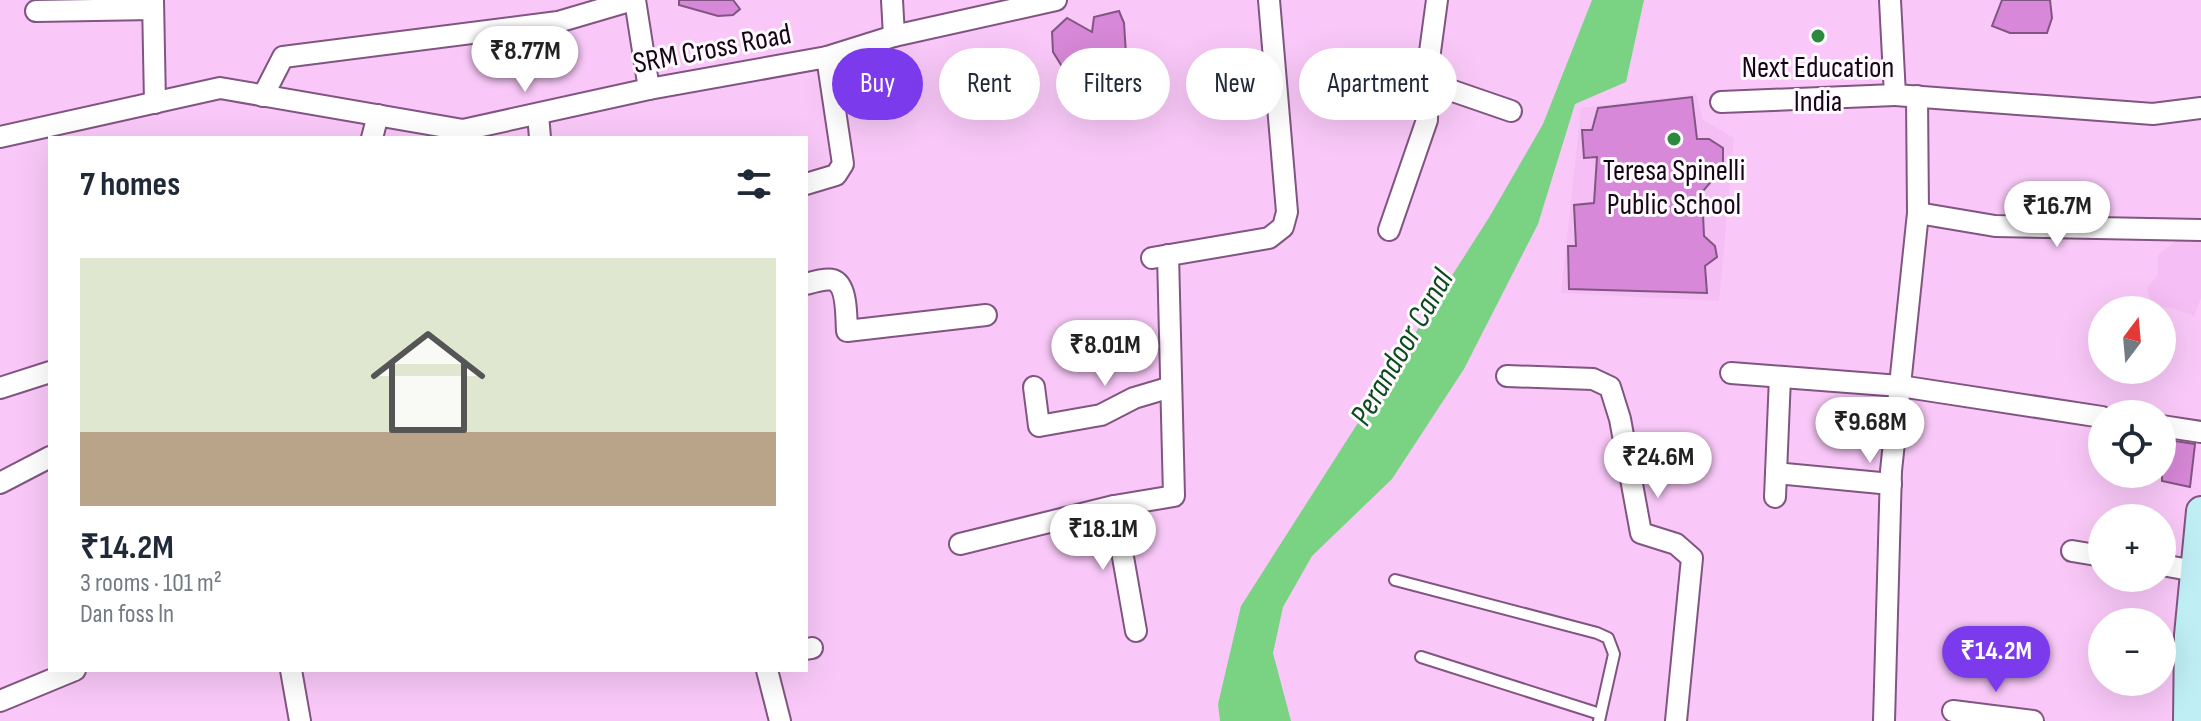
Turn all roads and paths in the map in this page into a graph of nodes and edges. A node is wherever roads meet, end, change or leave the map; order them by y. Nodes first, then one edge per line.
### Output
1 (634, 0) edge
2 (892, 0) edge
3 (1056, 0) edge
4 (1269, 0) edge
5 (1437, 0) edge
6 (1890, 0) edge
7 (153, 5) edge
8 (36, 11) dead end
9 (894, 36) junction
10 (1431, 48) edge
11 (827, 57) junction
12 (649, 89) junction
13 (1457, 92) edge
14 (1895, 95) junction
15 (263, 96) junction
16 (1917, 96) junction
17 (1721, 102) dead end
18 (155, 103) junction
19 (2201, 108) edge
20 (1511, 111) dead end
21 (538, 114) junction
22 (378, 115) junction
23 (1427, 120) edge
24 (373, 136) edge
25 (540, 136) edge
26 (0, 137) edge
27 (808, 183) edge
28 (1918, 213) junction
29 (1389, 230) dead end
30 (2201, 230) edge
31 (808, 284) edge
32 (986, 315) dead end
33 (48, 373) edge
34 (1731, 373) dead end
35 (1507, 376) dead end
36 (1780, 377) junction
37 (1900, 386) junction
38 (1034, 387) dead end
39 (1171, 387) junction
40 (0, 388) edge
41 (2088, 415) edge
42 (2176, 428) edge
43 (2201, 432) edge
44 (48, 458) edge
45 (1776, 473) junction
46 (0, 483) edge
47 (1891, 484) junction
48 (1775, 497) dead end
49 (1114, 506) junction
50 (2201, 511) edge
51 (960, 544) dead end
52 (2072, 551) dead end
53 (2088, 554) edge
54 (2176, 568) edge
55 (2195, 571) junction
56 (1395, 580) dead end
57 (1136, 631) dead end
58 (1421, 657) dead end
59 (70, 672) edge
60 (291, 672) edge
61 (768, 672) edge
62 (0, 701) edge
63 (2192, 705) edge
64 (1953, 711) dead end
65 (1600, 718) edge
66 (300, 721) edge
67 (780, 721) edge
68 (1676, 721) edge
69 (1884, 721) edge
70 (2033, 721) edge

1 - 12 street
1 - 15 street
2 - 9 street
3 - 9 street, SRM Cross Road
4 - 39 street
5 - 10 street
6 - 14 street
7 - 8 street
7 - 18 street
9 - 11 street, SRM Cross Road
11 - 12 street, SRM Cross Road
11 - 27 street
12 - 21 street, SRM Cross Road
13 - 20 street
14 - 16 street
14 - 17 street
15 - 18 street, SRM Cross Road
15 - 22 street, SRM Cross Road
16 - 19 street
16 - 28 street
18 - 26 street, SRM Cross Road
21 - 22 street, SRM Cross Road
21 - 25 street
22 - 24 street
23 - 29 street
28 - 30 street
28 - 37 street
31 - 32 street
33 - 40 street
34 - 36 street
35 - 68 street
36 - 37 street
36 - 45 street
37 - 41 street
37 - 47 street
38 - 39 street
39 - 49 street
42 - 43 street
44 - 46 street
45 - 47 street
45 - 48 street
47 - 69 street
49 - 51 street
49 - 57 street
50 - 55 main road
52 - 53 street
54 - 55 street
55 - 63 main road
56 - 65 lane
58 - 65 lane
59 - 62 street
60 - 66 street
61 - 67 street
64 - 70 street

